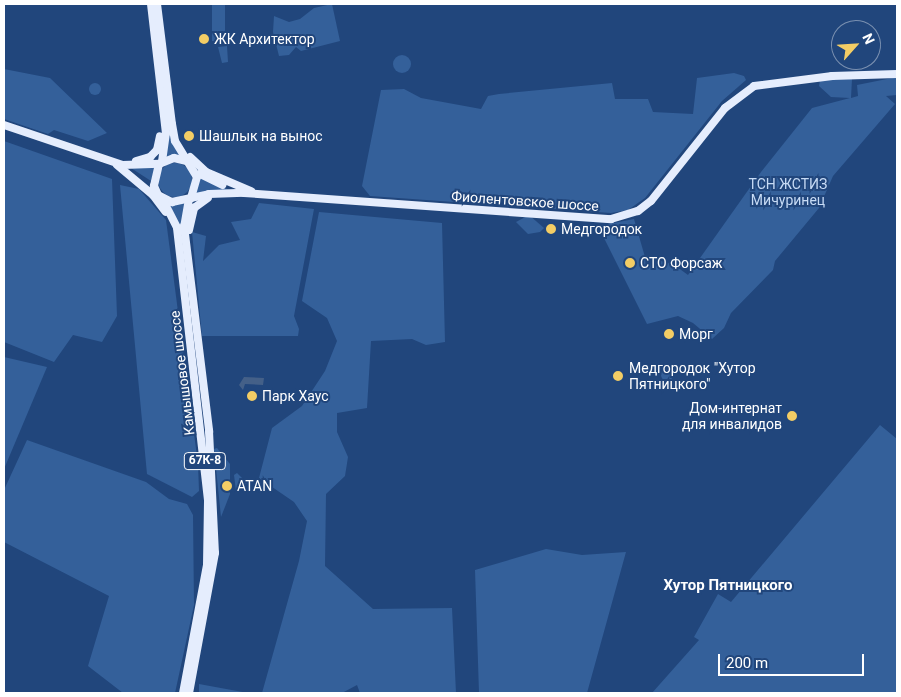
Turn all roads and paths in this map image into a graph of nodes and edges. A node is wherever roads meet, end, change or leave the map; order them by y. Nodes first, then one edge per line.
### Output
1 (152, 4) edge
2 (157, 4) edge
3 (897, 74) edge
4 (161, 89) junction
5 (168, 98) junction
6 (4, 125) edge
7 (94, 156) junction
8 (186, 161) junction
9 (113, 162) junction
10 (160, 163) junction
11 (123, 165) junction
12 (196, 172) junction
13 (155, 190) junction
14 (239, 194) junction
15 (260, 194) junction
16 (190, 198) junction
17 (164, 200) junction
18 (186, 244) junction
19 (181, 264) junction
20 (182, 693) edge
21 (189, 693) edge

1 - 4 main road
2 - 5 main road
3 - 15 main road, Фиолентовское шоссе
4 - 7 main road
4 - 10 main road
5 - 8 main road
5 - 15 main road
6 - 7 main road
7 - 9 main road
8 - 10 main road
8 - 12 main road
9 - 11 main road
9 - 19 main road
10 - 11 main road
10 - 13 main road
11 - 13 main road
12 - 14 main road, Фиолентовское шоссе
12 - 16 main road, 67К-8
13 - 17 main road, 67К-8
14 - 15 main road, Фиолентовское шоссе
14 - 16 main road, Фиолентовское шоссе
14 - 18 main road
16 - 17 main road
16 - 18 main road, 67К-8
17 - 19 main road, Камышовое шоссе / 67К-8
18 - 21 main road, Камышовое шоссе / 67К-8
19 - 20 main road, Камышовое шоссе / 67К-8

